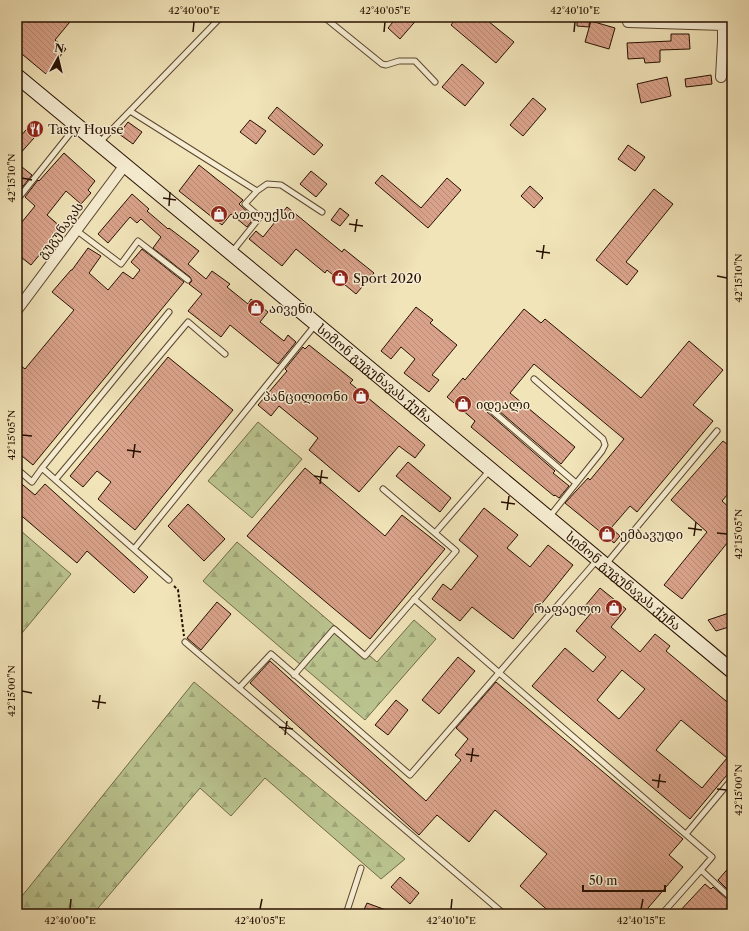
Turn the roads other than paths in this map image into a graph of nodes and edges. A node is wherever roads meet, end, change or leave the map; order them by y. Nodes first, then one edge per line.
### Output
1 (221, 17) edge
2 (324, 17) edge
3 (628, 17) edge
4 (723, 21) edge
5 (727, 41) edge
6 (17, 76) edge
7 (721, 77) dead end
8 (435, 82) dead end
9 (130, 111) junction
10 (77, 125) junction
11 (99, 143) junction
12 (126, 165) junction
13 (257, 191) junction
14 (17, 200) edge
15 (322, 212) dead end
16 (76, 230) junction
17 (231, 252) junction
18 (188, 280) dead end
19 (17, 310) edge
20 (169, 312) dead end
21 (316, 323) junction
22 (225, 354) dead end
23 (534, 379) dead end
24 (489, 408) dead end
25 (717, 431) dead end
26 (42, 468) junction
27 (491, 469) junction
28 (17, 470) edge
29 (56, 480) junction
30 (576, 483) junction
31 (383, 489) dead end
32 (549, 517) junction
33 (435, 533) junction
34 (134, 549) junction
35 (602, 561) junction
36 (170, 580) road end
37 (414, 599) junction
38 (185, 642) road end
39 (732, 671) edge
40 (499, 672) junction
41 (294, 675) junction
42 (238, 688) junction
43 (732, 779) edge
44 (686, 834) junction
45 (361, 868) dead end
46 (701, 870) junction
47 (732, 899) edge
48 (346, 914) edge
49 (504, 914) edge
50 (662, 914) edge

1 - 9 lane
2 - 8 lane
3 - 4 street
4 - 5 street
5 - 7 street
6 - 10 main road, სიმონ გუგუნავას ქუჩა
9 - 11 lane
9 - 13 lane
10 - 11 main road, სიმონ გუგუნავას ქუჩა
10 - 14 lane
11 - 12 main road, სიმონ გუგუნავას ქუჩა
12 - 16 street, გუგუნავას
12 - 17 main road, სიმონ გუგუნავას ქუჩა
13 - 15 lane
13 - 17 lane
16 - 18 lane
16 - 19 street, გუგუნავას
17 - 21 main road, სიმონ გუგუნავას ქუჩა
20 - 26 lane
21 - 27 main road, სიმონ გუგუნავას ქუჩა
21 - 34 lane
22 - 29 lane
23 - 30 lane
24 - 30 lane
25 - 35 lane
26 - 28 lane
26 - 29 lane
27 - 32 main road, სიმონ გუგუნავას ქუჩა
27 - 33 lane
29 - 34 lane
30 - 32 lane
31 - 33 lane
32 - 35 main road, სიმონ გუგუნავას ქუჩა
33 - 37 lane
34 - 36 lane
35 - 39 main road, სიმონ გუგუნავას ქუჩა
35 - 40 lane
37 - 40 lane
37 - 41 lane
38 - 42 lane
40 - 41 lane
40 - 44 lane
41 - 42 lane
42 - 49 lane
43 - 44 lane
44 - 46 lane
45 - 48 lane
46 - 47 lane
46 - 50 lane

